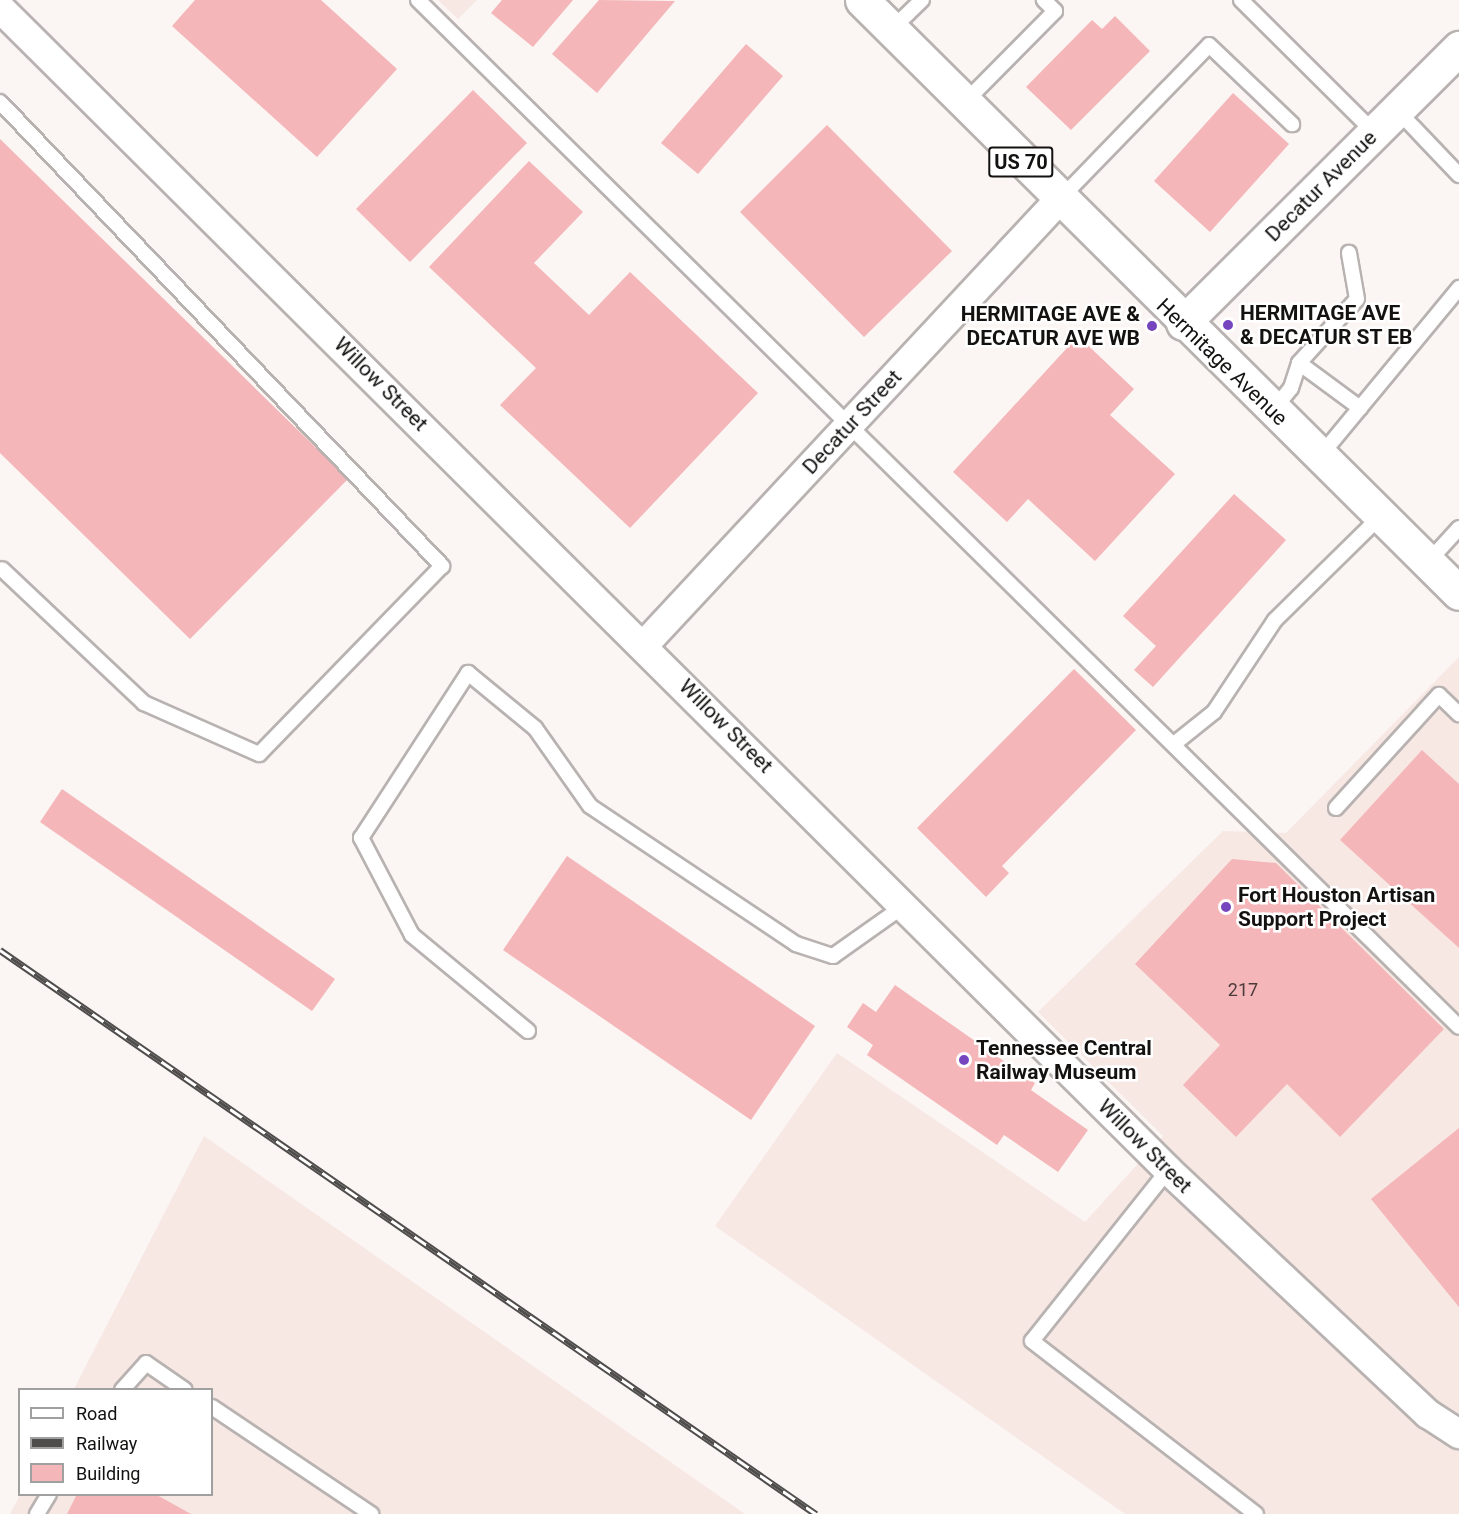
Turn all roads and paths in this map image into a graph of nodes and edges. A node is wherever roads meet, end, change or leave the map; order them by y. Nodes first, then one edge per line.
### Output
1 (418, 0) edge
2 (862, 0) edge
3 (922, 0) edge
4 (1044, 0) edge
5 (1241, 0) edge
6 (0, 8) edge
7 (891, 30) junction
8 (1459, 48) edge
9 (0, 102) edge
10 (964, 104) junction
11 (1386, 122) junction
12 (1292, 124) dead end
13 (1459, 175) edge
14 (1059, 200) junction
15 (1349, 253) dead end
16 (1459, 288) edge
17 (1183, 323) junction
18 (1299, 363) junction
19 (1360, 408) junction
20 (1272, 411) junction
21 (851, 423) junction
22 (1320, 457) junction
23 (1381, 516) junction
24 (1459, 528) edge
25 (1428, 562) junction
26 (2, 569) dead end
27 (1459, 593) edge
28 (645, 644) junction
29 (1459, 714) edge
30 (1174, 744) junction
31 (1336, 808) dead end
32 (905, 905) junction
33 (1459, 1027) edge
34 (528, 1031) dead end
35 (1168, 1170) junction
36 (123, 1388) edge
37 (184, 1388) edge
38 (213, 1408) edge
39 (1459, 1434) edge
40 (48, 1496) edge
41 (37, 1514) edge
42 (371, 1514) edge
43 (1256, 1514) edge

1 - 21 lane
2 - 7 main road, Hermitage Avenue / US 70
3 - 7 lane
4 - 10 lane
5 - 11 lane
6 - 28 street, Willow Street
7 - 10 main road, Hermitage Avenue / US 70
8 - 11 main road, Decatur Avenue
9 - 26 lane
10 - 14 main road, Hermitage Avenue / US 70
11 - 13 lane
11 - 17 main road, Decatur Avenue
12 - 14 lane
14 - 17 main road, Hermitage Avenue / US 70
14 - 21 street, Decatur Street
15 - 18 lane
16 - 19 lane
17 - 20 main road, Hermitage Avenue / US 70
18 - 19 lane
18 - 20 lane
19 - 22 lane
20 - 22 main road, Hermitage Avenue / US 70
21 - 28 street, Decatur Street
21 - 30 lane
22 - 23 main road, Hermitage Avenue / US 70
23 - 25 main road, Hermitage Avenue / US 70
23 - 30 lane
24 - 25 lane
25 - 27 main road, Hermitage Avenue / US 70
28 - 32 street, Willow Street
29 - 31 lane
30 - 33 lane
32 - 34 lane
32 - 35 street, Willow Street
35 - 39 street, Willow Street
35 - 43 lane
36 - 37 lane
38 - 42 lane
40 - 41 lane

